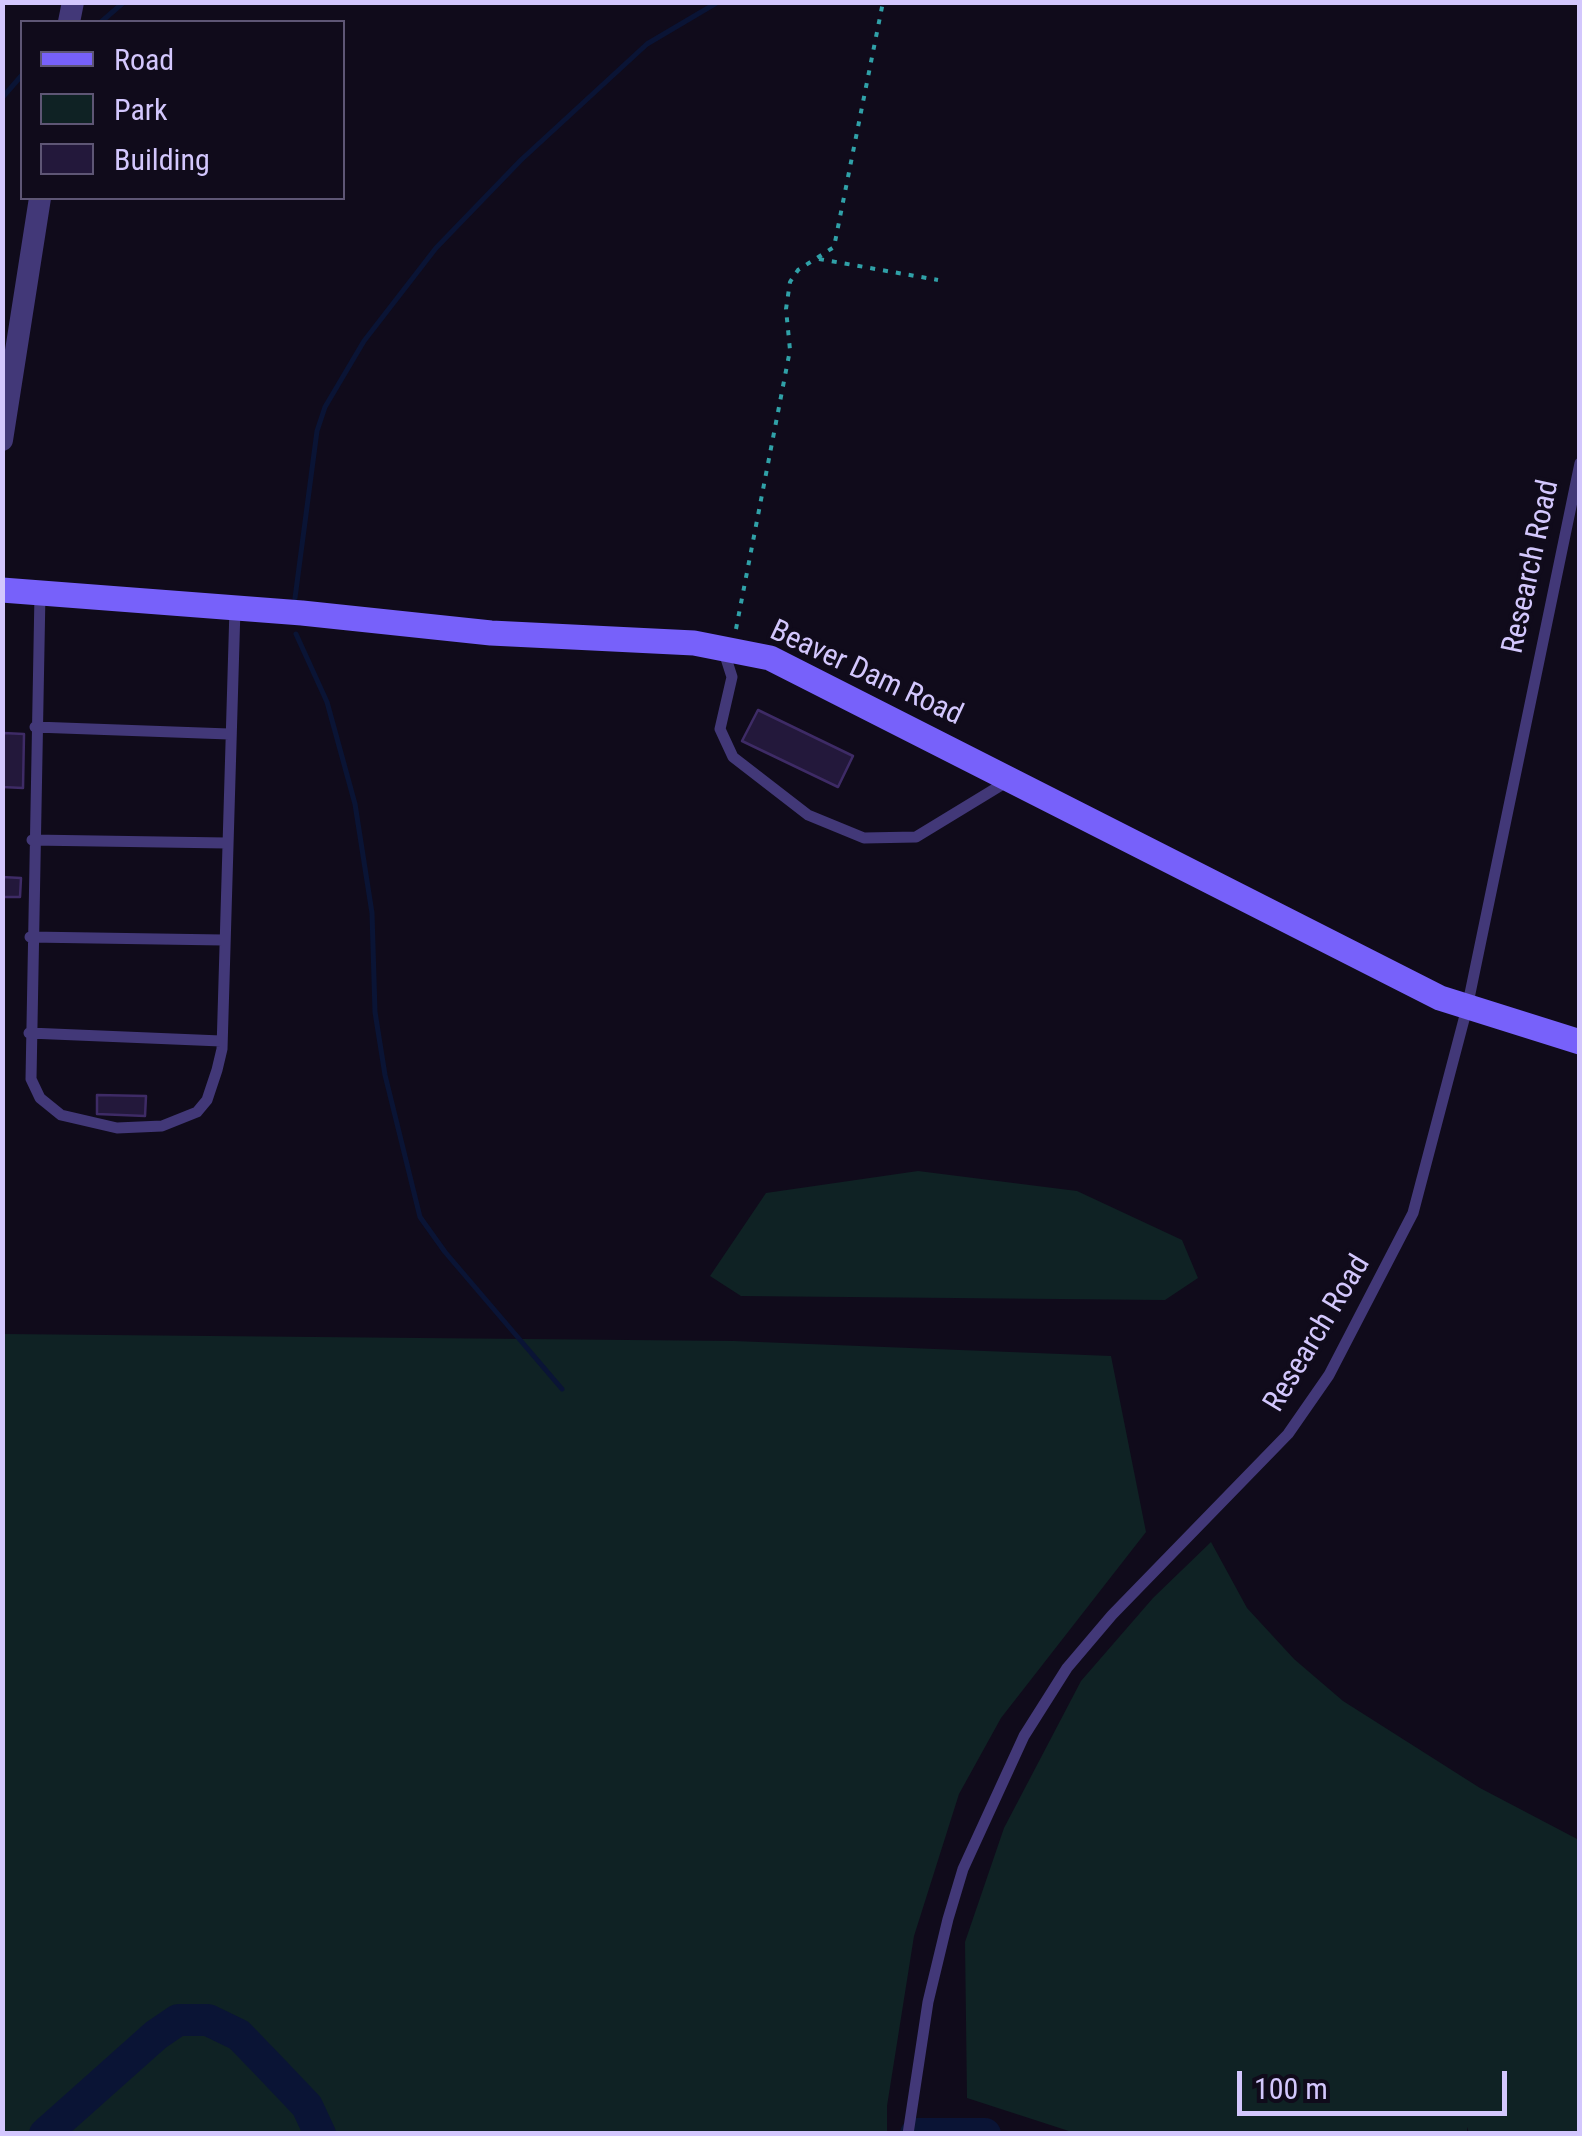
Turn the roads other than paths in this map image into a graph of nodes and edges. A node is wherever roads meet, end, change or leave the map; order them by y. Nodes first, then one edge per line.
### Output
1 (40, 200) edge
2 (2, 440) edge
3 (1580, 463) edge
4 (2, 590) edge
5 (40, 593) junction
6 (235, 608) junction
7 (727, 648) junction
8 (35, 727) junction
9 (229, 734) junction
10 (1009, 780) junction
11 (32, 840) junction
12 (226, 843) junction
13 (30, 938) junction
14 (223, 940) junction
15 (1466, 1008) junction
16 (29, 1033) junction
17 (222, 1040) junction
18 (1580, 1042) edge
19 (908, 2134) edge

1 - 2 street
3 - 15 lane, Research Road
4 - 5 street, Beaver Dam Road
5 - 6 street, Beaver Dam Road
5 - 8 lane
6 - 7 street, Beaver Dam Road
6 - 9 lane
7 - 10 street, Beaver Dam Road
7 - 10 lane
8 - 9 lane
8 - 11 lane
9 - 12 lane
10 - 15 street, Beaver Dam Road
11 - 12 lane
11 - 13 lane
12 - 14 lane
13 - 14 lane
13 - 16 lane
14 - 17 lane
15 - 18 street, Beaver Dam Road
15 - 19 lane, Research Road
16 - 17 lane
16 - 17 lane

